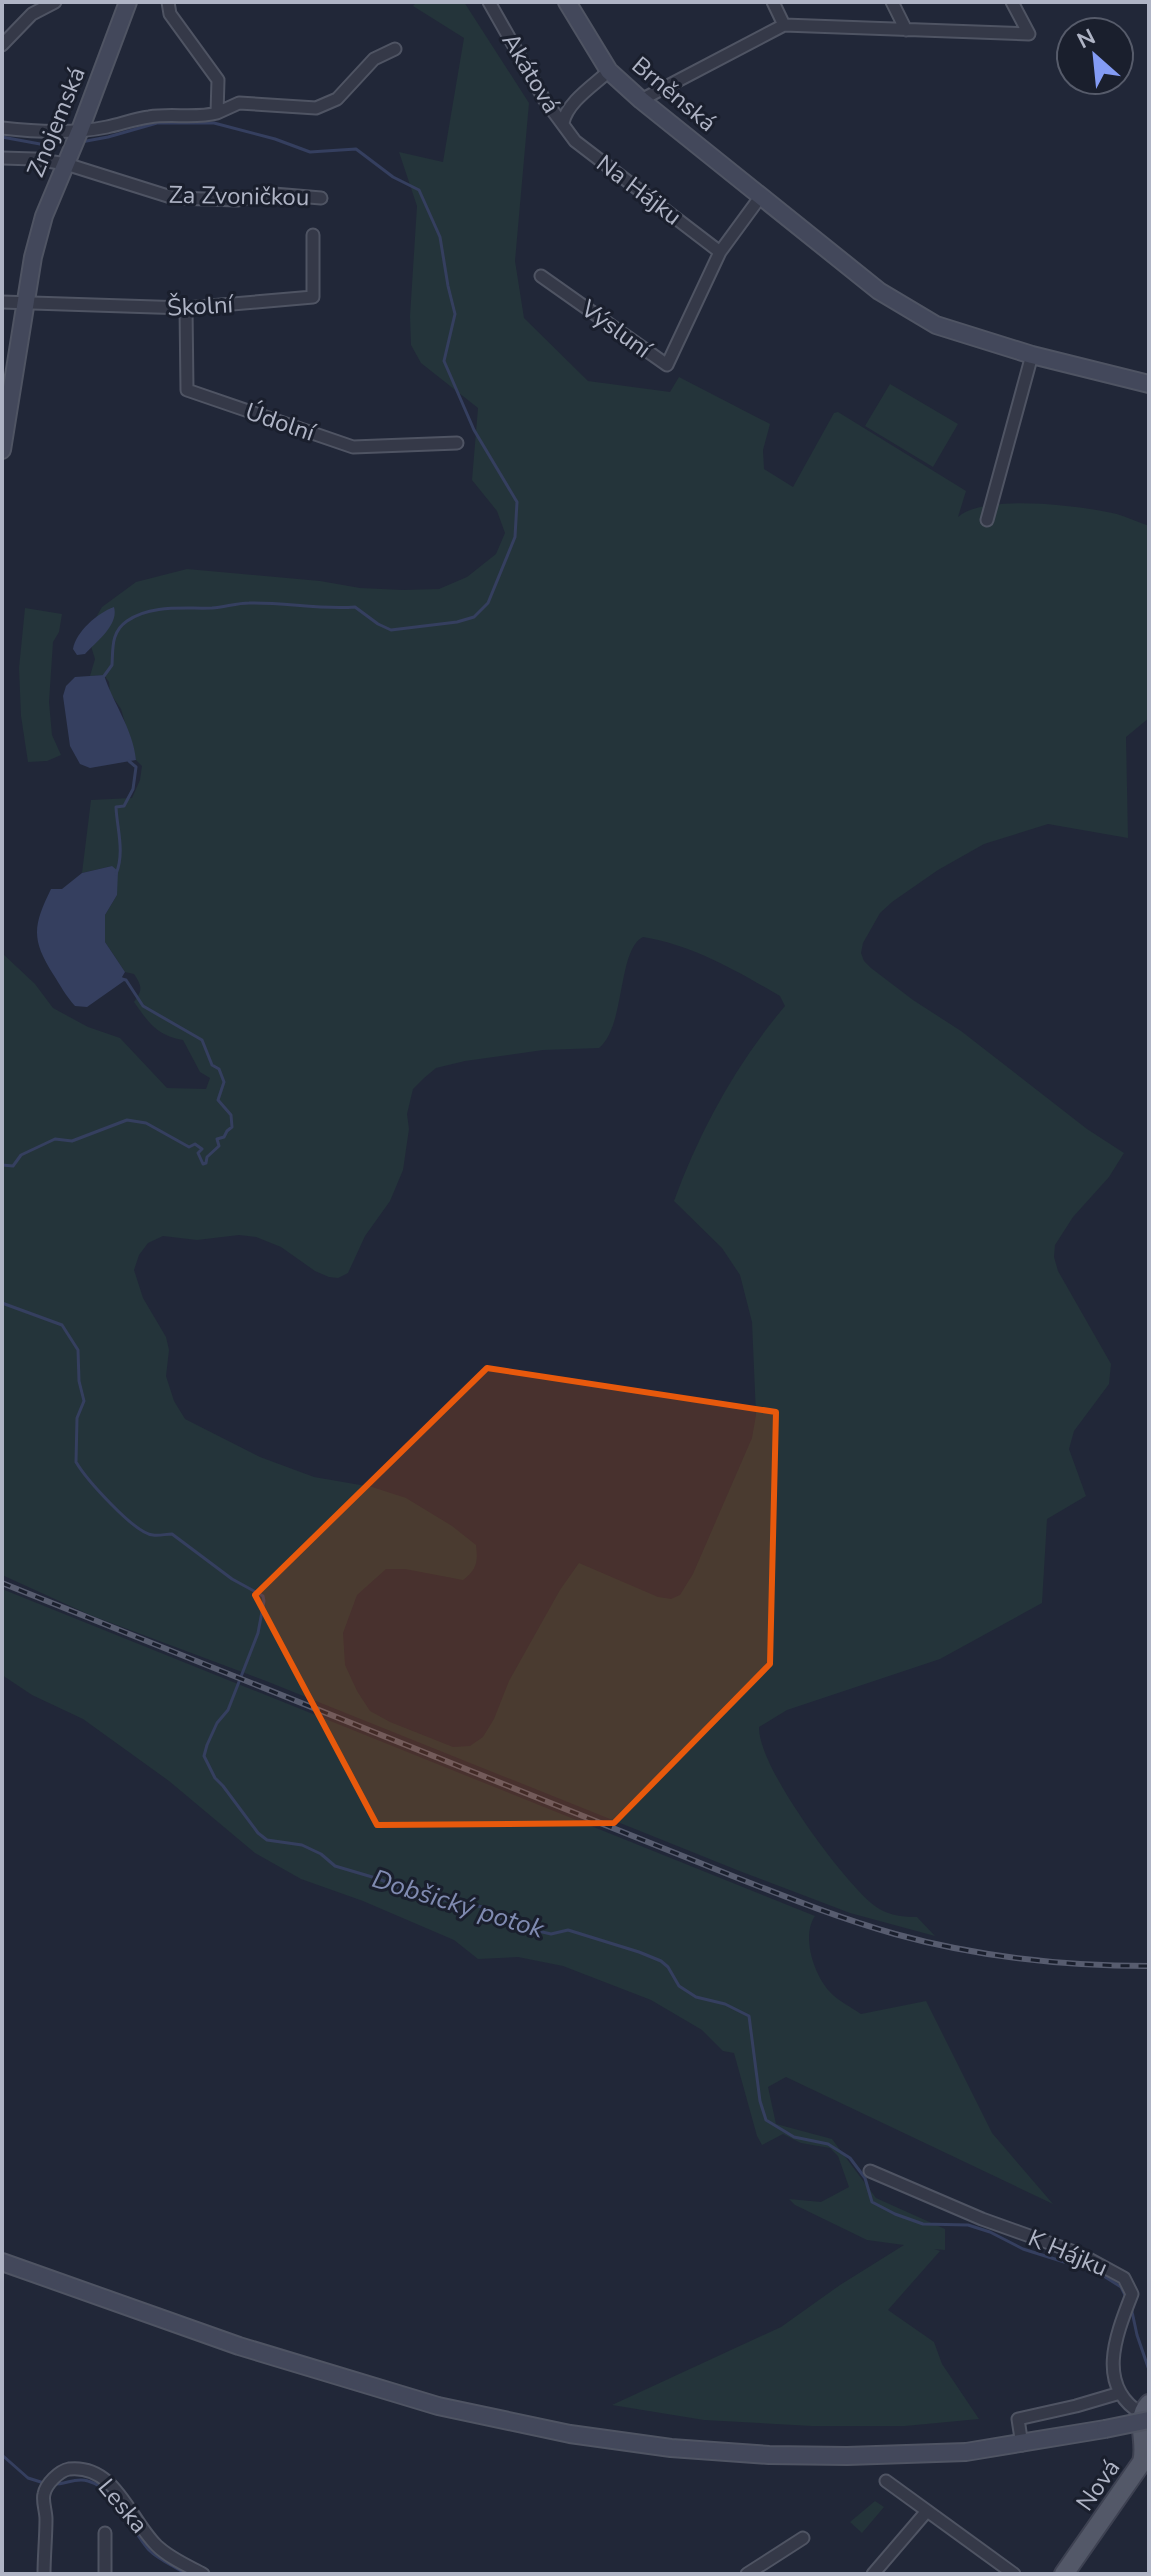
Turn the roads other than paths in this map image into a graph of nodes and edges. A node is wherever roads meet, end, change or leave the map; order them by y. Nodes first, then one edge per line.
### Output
1 (55, 2) edge
2 (128, 2) edge
3 (168, 2) edge
4 (489, 2) edge
5 (567, 2) edge
6 (773, 2) edge
7 (892, 2) edge
8 (1012, 2) edge
9 (784, 25) junction
10 (906, 30) junction
11 (2, 45) edge
12 (395, 49) dead end
13 (609, 71) junction
14 (641, 100) junction
15 (217, 113) junction
16 (563, 123) junction
17 (2, 128) edge
18 (80, 130) junction
19 (2, 158) edge
20 (66, 164) junction
21 (321, 198) dead end
22 (766, 200) junction
23 (313, 235) dead end
24 (720, 252) junction
25 (541, 276) dead end
26 (2, 302) edge
27 (24, 304) junction
28 (186, 308) junction
29 (1032, 355) junction
30 (1149, 384) edge
31 (457, 443) dead end
32 (2, 450) edge
33 (987, 520) dead end
34 (870, 2171) dead end
35 (2, 2262) edge
36 (1120, 2393) junction
37 (1147, 2413) edge
38 (1022, 2445) junction
39 (886, 2481) dead end
40 (927, 2511) junction
41 (105, 2533) dead end
42 (803, 2538) dead end
43 (44, 2574) edge
44 (105, 2574) edge
45 (203, 2574) edge
46 (747, 2574) edge
47 (873, 2574) edge
48 (1014, 2574) edge
49 (1064, 2574) edge

1 - 11 street
2 - 18 main road, Znojemská
3 - 15 street
4 - 16 street, Akátová
5 - 13 main road, Brněnská
6 - 9 street
7 - 10 street
8 - 10 street
9 - 10 street
9 - 14 street
12 - 15 street
13 - 14 main road, Brněnská
13 - 16 street, Akátová
14 - 22 main road, Brněnská
15 - 18 street
16 - 24 street, Na Hájku
17 - 18 street
18 - 20 main road, Znojemská
19 - 20 street, Za Zvoničkou
20 - 21 street, Za Zvoničkou
20 - 27 main road, Znojemská
22 - 24 street
22 - 29 main road, Brněnská
23 - 28 street, Školní
24 - 25 street, Výsluní
26 - 27 street, Školní
27 - 28 street, Školní
27 - 32 main road, Znojemská
28 - 31 street, Údolní
29 - 30 main road, Brněnská
29 - 33 street
34 - 36 street, K Hájku
35 - 38 main road
36 - 37 street
36 - 38 street
37 - 38 main road, bridge
37 - 49 main road, Nová
39 - 40 street
40 - 47 street
40 - 48 street
41 - 44 street
42 - 46 street
43 - 45 street, Leska

